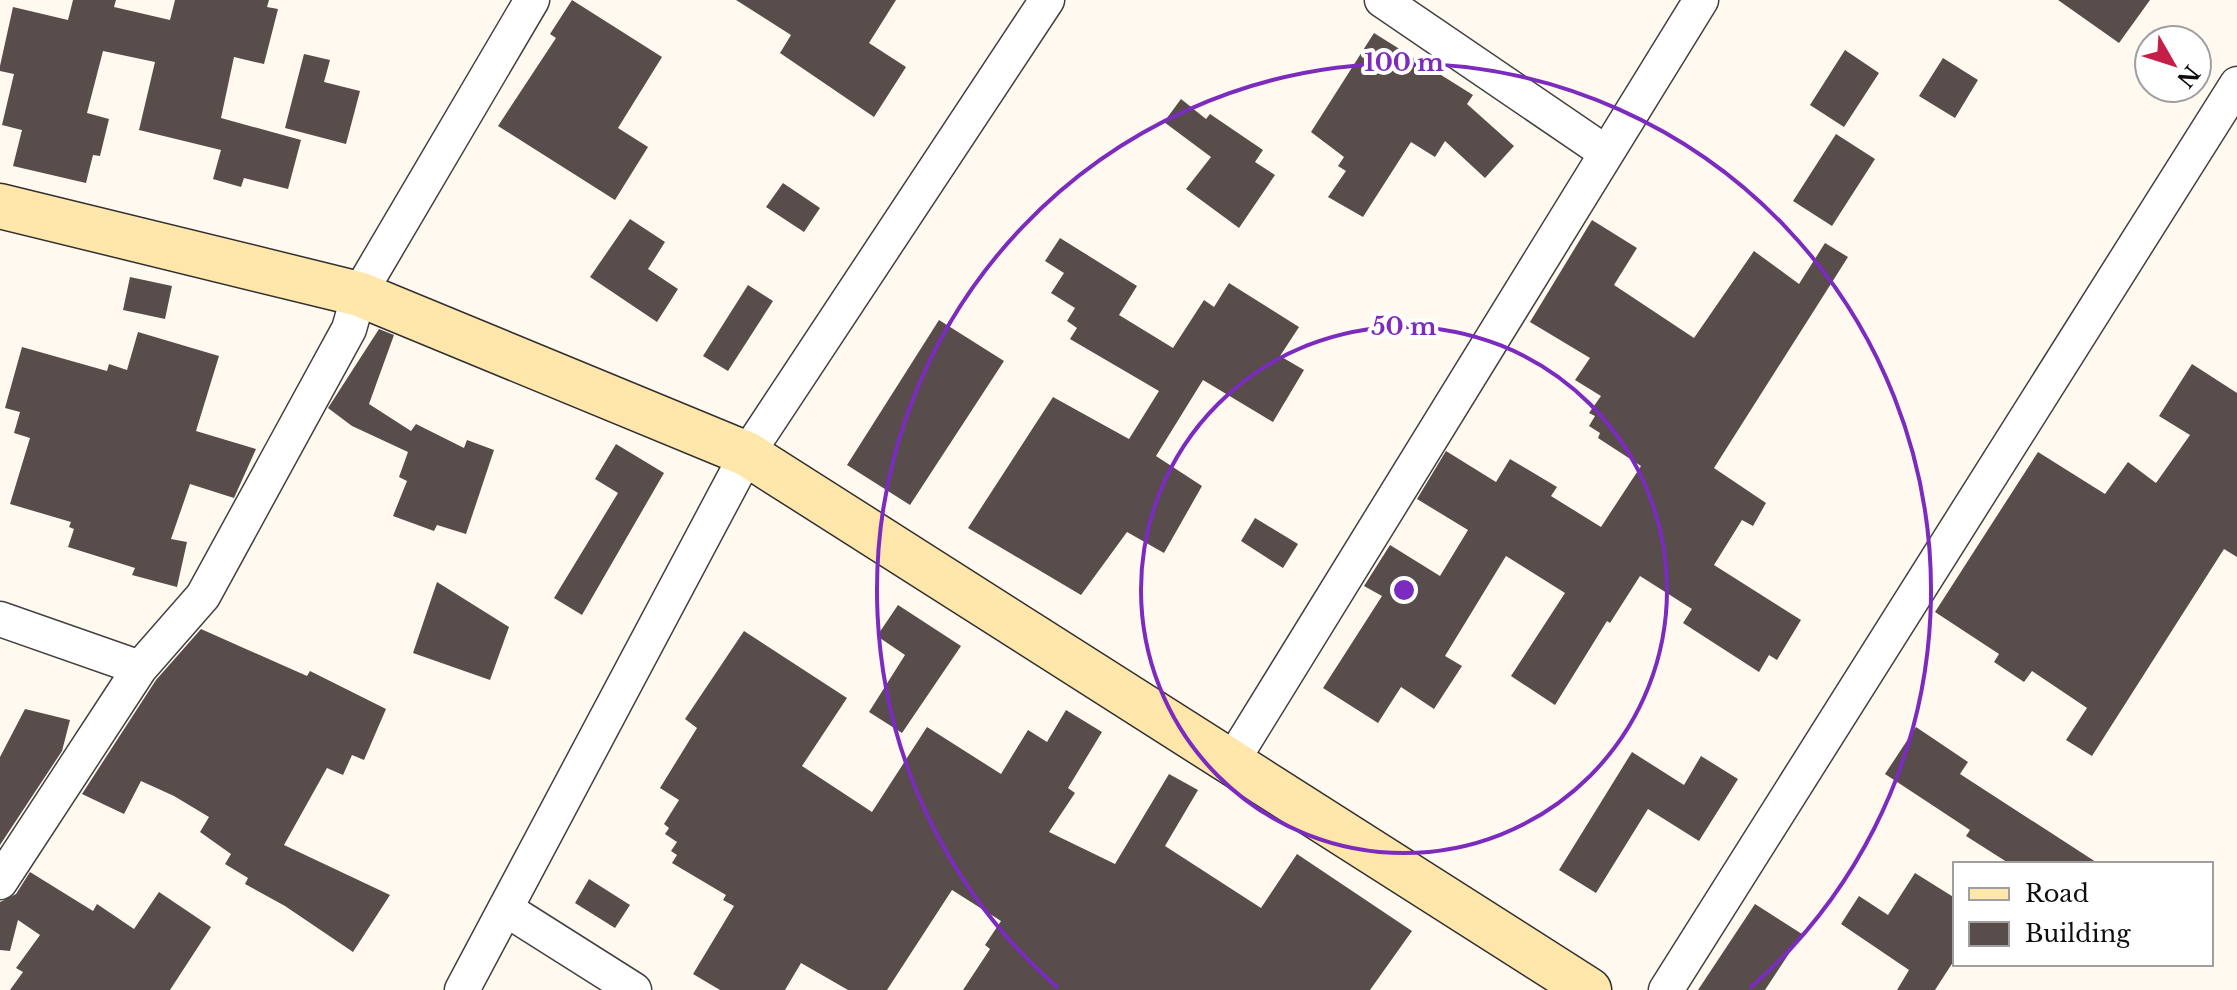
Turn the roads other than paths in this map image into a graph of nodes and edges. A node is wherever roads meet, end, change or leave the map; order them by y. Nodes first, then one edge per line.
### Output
1 (532, 0) edge
2 (1047, 0) edge
3 (1382, 0) edge
4 (1701, 0) edge
5 (2237, 84) edge
6 (1605, 152) junction
7 (0, 206) edge
8 (359, 294) junction
9 (747, 454) junction
10 (0, 619) edge
11 (140, 668) junction
12 (1232, 761) junction
13 (0, 882) edge
14 (506, 909) junction
15 (462, 990) edge
16 (634, 990) edge
17 (1589, 990) edge
18 (1666, 990) edge

1 - 8 street
2 - 9 street
3 - 6 street
4 - 6 street
5 - 18 street
6 - 12 street
7 - 8 street
8 - 9 street
8 - 11 street
9 - 12 street
9 - 14 street
10 - 11 street
11 - 13 street
12 - 17 street
14 - 15 street
14 - 16 street

